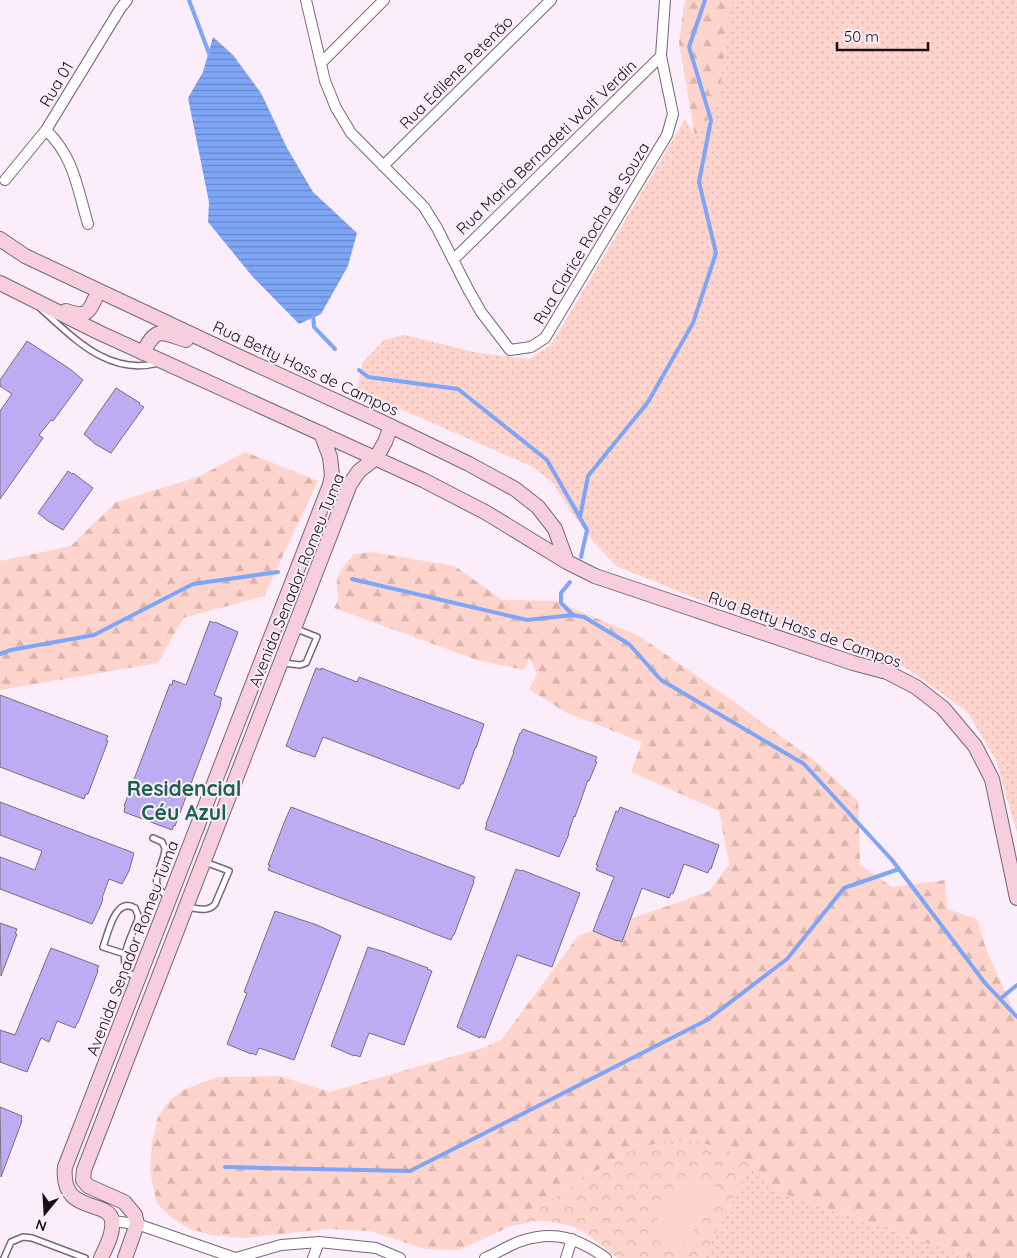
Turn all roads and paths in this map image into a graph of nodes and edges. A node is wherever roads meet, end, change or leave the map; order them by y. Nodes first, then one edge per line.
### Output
1 (127, 0) edge
2 (306, 0) edge
3 (384, 0) edge
4 (551, 0) edge
5 (665, 0) edge
6 (671, 0) edge
7 (662, 25) junction
8 (661, 56) junction
9 (321, 62) junction
10 (46, 130) junction
11 (383, 166) junction
12 (6, 180) dead end
13 (88, 224) dead end
14 (0, 239) edge
15 (452, 260) junction
16 (0, 283) edge
17 (100, 291) junction
18 (27, 298) junction
19 (143, 352) junction
20 (242, 358) junction
21 (163, 362) junction
22 (391, 426) junction
23 (321, 433) junction
24 (376, 458) junction
25 (567, 562) junction
26 (294, 628) junction
27 (280, 663) junction
28 (154, 838) dead end
29 (203, 862) junction
30 (171, 897) junction
31 (1017, 898) edge
32 (186, 907) junction
33 (125, 954) junction
34 (138, 978) junction
35 (112, 1221) junction
36 (137, 1224) junction
37 (572, 1239) junction
38 (319, 1242) junction
39 (4, 1258) edge
40 (85, 1258) edge
41 (101, 1258) edge
42 (125, 1258) edge
43 (235, 1258) edge
44 (314, 1258) edge
45 (400, 1258) edge
46 (485, 1258) edge
47 (566, 1258) edge
48 (606, 1258) edge

1 - 10 street, Rua 01
2 - 9 street, Rua Clarice Rocha de Souza
3 - 9 street
4 - 11 street, Rua Edilene Petenão
5 - 7 street, Rua Clarice Rocha de Souza
6 - 7 street, Rua Clarice Rocha de Souza
7 - 8 street, Rua Clarice Rocha de Souza
8 - 15 street, Rua Maria Bernadeti Wolf Verdin
8 - 15 street, Rua Clarice Rocha de Souza
9 - 11 street, Rua Clarice Rocha de Souza
10 - 12 street, Rua 01
10 - 13 street
11 - 15 street, Rua Clarice Rocha de Souza
14 - 17 street, Rua Betty Hass de Campos
16 - 18 street, Rua Betty Hass de Campos
17 - 18 street
17 - 20 street, Rua Betty Hass de Campos
18 - 19 street, Rua Betty Hass de Campos
18 - 21 lane
19 - 20 street
19 - 21 street, Rua Betty Hass de Campos
20 - 22 street, Rua Betty Hass de Campos
21 - 23 street, Rua Betty Hass de Campos
22 - 24 street
22 - 25 street, Rua Betty Hass de Campos
23 - 24 street, Rua Betty Hass de Campos
23 - 30 street, Avenida Senador Romeu Tuma
24 - 25 street, Rua Betty Hass de Campos
24 - 26 street, Avenida Senador Romeu Tuma
25 - 31 street, Rua Betty Hass de Campos
26 - 27 street, Avenida Senador Romeu Tuma
26 - 27 lane
27 - 29 street, Avenida Senador Romeu Tuma
28 - 30 lane
29 - 32 street, Avenida Senador Romeu Tuma
29 - 32 lane
30 - 34 street, Avenida Senador Romeu Tuma
32 - 36 street, Avenida Senador Romeu Tuma
33 - 33 lane
33 - 34 lane
34 - 35 street, Avenida Senador Romeu Tuma
35 - 36 street
35 - 41 street
36 - 42 street
36 - 43 street
37 - 46 street
37 - 47 street
37 - 48 street
38 - 43 street
38 - 44 street
38 - 45 street
39 - 40 lane

